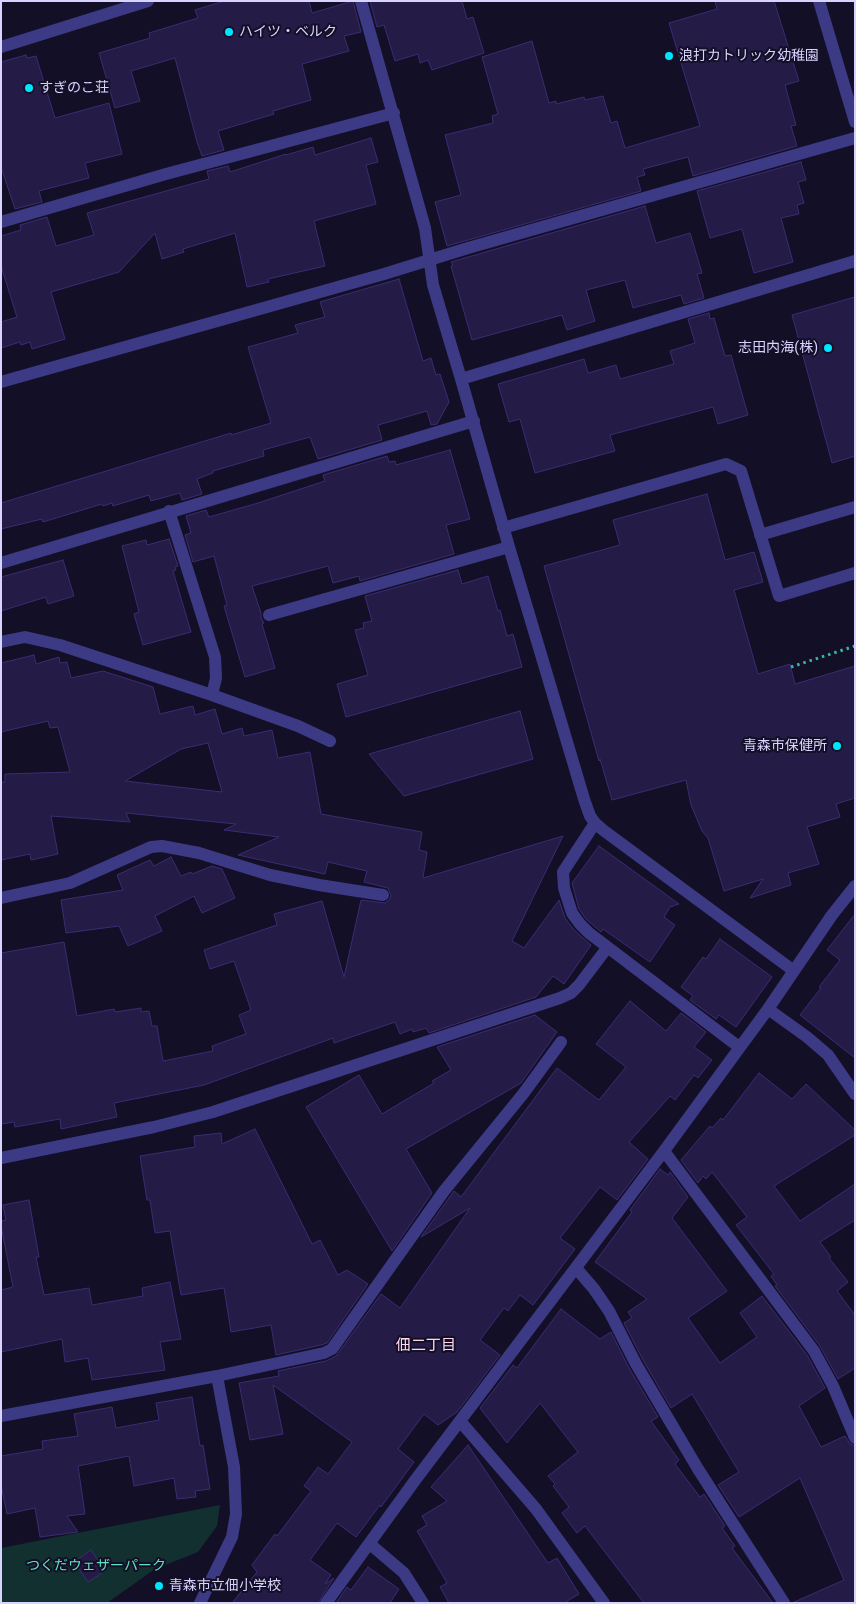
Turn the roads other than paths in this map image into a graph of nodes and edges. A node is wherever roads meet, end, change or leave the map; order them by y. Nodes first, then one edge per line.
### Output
1 (148, 1) edge
2 (361, 1) edge
3 (819, 1) edge
4 (1, 47) edge
5 (394, 113) junction
6 (855, 122) edge
7 (855, 138) edge
8 (1, 222) edge
9 (855, 260) edge
10 (429, 261) junction
11 (462, 379) junction
12 (1, 382) edge
13 (474, 422) junction
14 (855, 507) edge
15 (169, 511) junction
16 (504, 528) junction
17 (760, 535) junction
18 (509, 547) junction
19 (1, 563) edge
20 (855, 573) edge
21 (269, 616) dead end
22 (1, 642) edge
23 (212, 695) junction
24 (330, 741) dead end
25 (595, 823) junction
26 (855, 886) edge
27 (383, 895) dead end
28 (1, 898) edge
29 (851, 899) edge
30 (607, 948) junction
31 (794, 971) junction
32 (768, 1010) junction
33 (561, 1042) dead end
34 (740, 1047) junction
35 (855, 1094) edge
36 (664, 1151) junction
37 (1, 1158) edge
38 (576, 1268) junction
39 (217, 1376) junction
40 (1, 1416) edge
41 (460, 1421) junction
42 (855, 1438) edge
43 (370, 1544) junction
44 (200, 1603) edge
45 (326, 1603) edge
46 (423, 1603) edge
47 (604, 1603) edge
48 (784, 1603) edge

1 - 4 street
2 - 5 street
3 - 6 street
5 - 8 street
5 - 10 street
7 - 10 street
9 - 11 street
10 - 11 street
10 - 12 street
11 - 13 street
13 - 15 street
13 - 16 street
14 - 17 street
15 - 19 street
15 - 23 street
16 - 17 street
16 - 18 street
17 - 20 street
18 - 21 street
18 - 25 street
22 - 23 street
23 - 24 street
25 - 30 street
25 - 31 street
26 - 29 street
27 - 28 street
29 - 31 street
30 - 34 street
30 - 37 street
31 - 32 street
32 - 34 street
32 - 35 street
33 - 39 street
34 - 36 street
36 - 38 street
36 - 42 street
38 - 41 street
38 - 48 street
39 - 40 street
39 - 44 street
41 - 43 street
41 - 47 street
43 - 45 street
43 - 46 street

